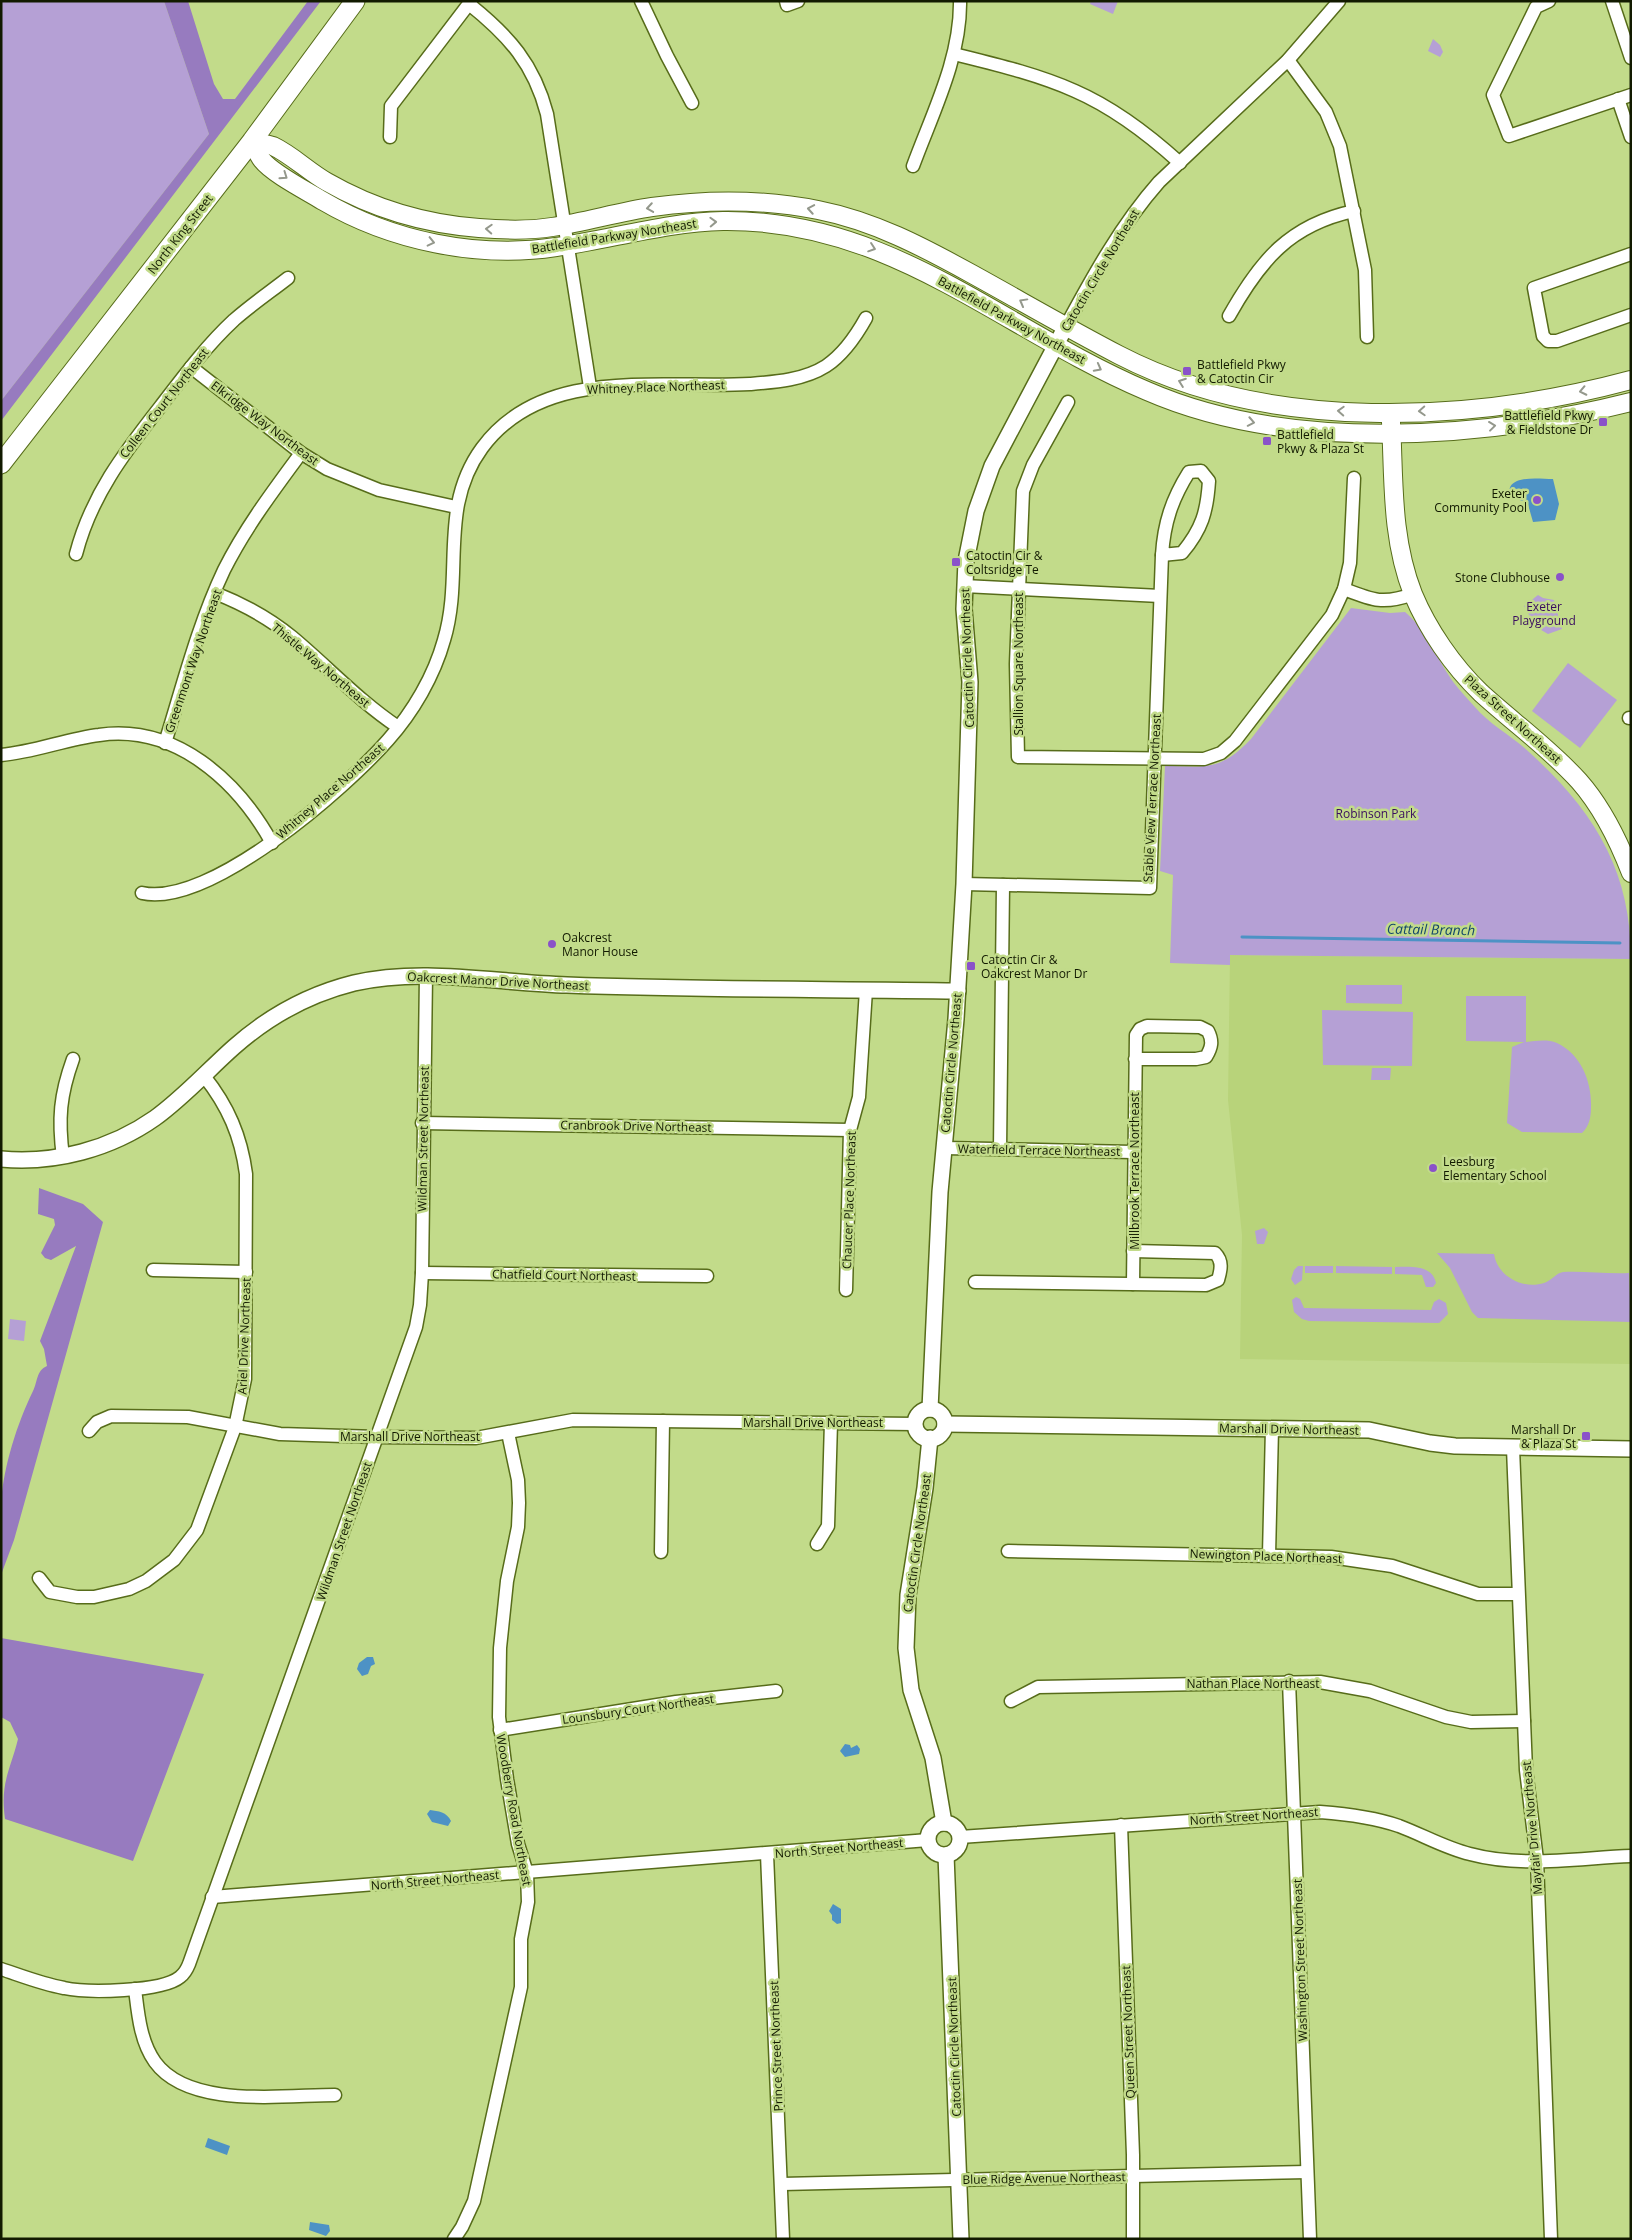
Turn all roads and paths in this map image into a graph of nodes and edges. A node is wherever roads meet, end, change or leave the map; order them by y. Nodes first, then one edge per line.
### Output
1 (355, 1) edge
2 (641, 1) edge
3 (786, 1) edge
4 (798, 1) edge
5 (960, 1) edge
6 (1339, 1) edge
7 (1549, 1) edge
8 (1612, 1) edge
9 (470, 3) edge
10 (954, 54) junction
11 (1631, 58) edge
12 (1288, 60) junction
13 (1631, 95) edge
14 (1618, 99) junction
15 (692, 103) dead end
16 (390, 137) dead end
17 (1631, 137) edge
18 (252, 141) junction
19 (1180, 162) junction
20 (912, 166) dead end
21 (1354, 210) junction
22 (564, 225) junction
23 (567, 245) junction
24 (1631, 254) edge
25 (288, 278) dead end
26 (1631, 315) edge
27 (1229, 316) dead end
28 (866, 318) dead end
29 (1066, 326) junction
30 (1367, 337) dead end
31 (1056, 344) junction
32 (191, 367) junction
33 (1631, 380) edge
34 (590, 387) junction
35 (1068, 402) dead end
36 (1631, 402) edge
37 (1390, 412) junction
38 (1391, 433) junction
39 (300, 452) junction
40 (1, 464) edge
41 (1354, 478) dead end
42 (456, 507) junction
43 (76, 554) dead end
44 (1162, 555) junction
45 (964, 586) junction
46 (1018, 589) junction
47 (1344, 589) junction
48 (215, 593) junction
49 (1413, 594) junction
50 (1160, 596) junction
51 (398, 727) junction
52 (165, 743) junction
53 (1, 755) edge
54 (1154, 759) junction
55 (272, 843) junction
56 (1631, 874) edge
57 (964, 884) junction
58 (1003, 885) junction
59 (142, 893) dead end
60 (426, 975) junction
61 (866, 990) junction
62 (958, 991) junction
63 (73, 1059) dead end
64 (1135, 1059) junction
65 (204, 1076) junction
66 (422, 1123) junction
67 (850, 1130) junction
68 (944, 1148) junction
69 (1000, 1149) junction
70 (1134, 1152) junction
71 (63, 1157) junction
72 (1, 1159) edge
73 (1134, 1251) junction
74 (153, 1270) dead end
75 (246, 1272) junction
76 (422, 1273) junction
77 (707, 1276) dead end
78 (975, 1282) dead end
79 (1133, 1284) junction
80 (846, 1290) dead end
81 (930, 1409) junction
82 (663, 1420) junction
83 (831, 1422) junction
84 (915, 1424) junction
85 (945, 1424) junction
86 (235, 1427) junction
87 (1272, 1428) junction
88 (89, 1431) dead end
89 (508, 1433) junction
90 (377, 1437) junction
91 (930, 1438) junction
92 (1512, 1448) junction
93 (1631, 1449) edge
94 (817, 1544) dead end
95 (1008, 1551) dead end
96 (661, 1552) dead end
97 (1269, 1555) junction
98 (39, 1578) dead end
99 (1518, 1594) junction
100 (1289, 1681) junction
101 (776, 1692) dead end
102 (1011, 1701) dead end
103 (1524, 1721) junction
104 (500, 1730) junction
105 (1294, 1812) junction
106 (944, 1823) junction
107 (1121, 1825) junction
108 (960, 1837) junction
109 (928, 1840) junction
110 (767, 1854) junction
111 (946, 1855) junction
112 (1631, 1856) edge
113 (1537, 1860) junction
114 (527, 1873) junction
115 (212, 1897) junction
116 (1, 1969) edge
117 (135, 1989) junction
118 (334, 2095) dead end
119 (1307, 2172) junction
120 (1133, 2177) junction
121 (960, 2180) junction
122 (782, 2184) junction
123 (454, 2239) edge
124 (783, 2239) edge
125 (961, 2239) edge
126 (1133, 2239) edge
127 (1310, 2239) edge
128 (1552, 2239) edge

1 - 18 main road, North King Street
2 - 15 street
3 - 4 street
5 - 10 street
6 - 12 street, Catoctin Circle Northeast
7 - 14 street
8 - 11 street
9 - 16 street
9 - 22 street
10 - 19 street
10 - 20 street
12 - 19 street, Catoctin Circle Northeast
12 - 21 street
13 - 14 street
14 - 17 street
22 -> 18 main road, Battlefield Parkway Northeast
18 -> 23 main road, Battlefield Parkway Northeast
18 - 40 main road, North King Street
19 - 29 street, Catoctin Circle Northeast
21 - 27 street
21 - 30 street
22 - 23 street
29 -> 22 main road, Battlefield Parkway Northeast
23 -> 31 main road, Battlefield Parkway Northeast
23 - 34 street
24 - 26 street
25 - 32 street, Colleen Court Northeast
28 - 34 street, Whitney Place Northeast
29 - 31 street, Catoctin Circle Northeast
37 -> 29 main road, Battlefield Parkway Northeast
31 -> 38 main road, Battlefield Parkway Northeast
31 - 45 street, Catoctin Circle Northeast
32 - 39 street, Elkridge Way Northeast
32 - 43 street, Colleen Court Northeast
33 -> 37 main road, Battlefield Parkway Northeast
34 - 42 street, Whitney Place Northeast
35 - 46 street, Stallion Square Northeast
38 -> 36 main road, Battlefield Parkway Northeast
37 - 38 main road, Plaza Street Northeast
38 - 49 main road, Plaza Street Northeast
39 - 42 street, Elkridge Way Northeast
39 - 48 street, Greenmont Way Northeast
41 - 47 street
42 - 51 street, Whitney Place Northeast
44 - 44 street, Stable View Terrace Northeast
44 - 50 street, Stable View Terrace Northeast
45 - 46 street
45 - 57 street, Catoctin Circle Northeast
46 - 50 street
46 - 54 street, Stallion Square Northeast
47 - 49 street
47 - 54 street
48 - 51 street, Thistle Way Northeast
48 - 52 street, Greenmont Way Northeast
49 - 56 main road, Plaza Street Northeast
50 - 54 street, Stable View Terrace Northeast
51 - 55 street, Whitney Place Northeast
52 - 53 street
52 - 55 street
54 - 58 street, Stable View Terrace Northeast
55 - 59 street, Whitney Place Northeast
57 - 58 street, Stable View Terrace Northeast
57 - 62 street, Catoctin Circle Northeast
58 - 69 street
60 - 61 street, Oakcrest Manor Drive Northeast
60 - 65 street, Oakcrest Manor Drive Northeast
60 - 66 street, Wildman Street Northeast
61 - 62 street, Oakcrest Manor Drive Northeast
61 - 67 street, Chaucer Place Northeast
62 - 68 street, Catoctin Circle Northeast
63 - 71 street
64 - 64 street, Millbrook Terrace Northeast
64 - 70 street, Millbrook Terrace Northeast
65 - 71 street, Oakcrest Manor Drive Northeast
65 - 75 street, Ariel Drive Northeast
66 - 67 street, Cranbrook Drive Northeast
66 - 76 street, Wildman Street Northeast
67 - 80 street, Chaucer Place Northeast
68 - 69 street, Waterfield Terrace Northeast
68 - 81 street, Catoctin Circle Northeast
69 - 70 street, Waterfield Terrace Northeast
70 - 73 street, Millbrook Terrace Northeast
71 - 72 street, Oakcrest Manor Drive Northeast
73 - 79 street, Millbrook Terrace Northeast
73 - 79 street
74 - 75 street
75 - 86 street, Ariel Drive Northeast
76 - 77 street, Chatfield Court Northeast
76 - 90 street, Wildman Street Northeast
78 - 79 street
81 - 84 street
81 - 85 street
82 - 83 street, Marshall Drive Northeast
82 - 89 street, Marshall Drive Northeast
82 - 96 street
83 - 84 street, Marshall Drive Northeast
83 - 94 street
84 - 91 street
85 - 87 street, Marshall Drive Northeast
85 - 91 street
86 - 88 street, Marshall Drive Northeast
86 - 90 street, Marshall Drive Northeast
86 - 98 street, Ariel Drive Northeast
87 - 92 street, Marshall Drive Northeast
87 - 97 street
89 - 90 street, Marshall Drive Northeast
89 - 104 street, Woodberry Road Northeast
90 - 115 street, Wildman Street Northeast
91 - 106 street, Catoctin Circle Northeast
92 - 93 street, Marshall Drive Northeast
92 - 99 street, Mayfair Drive Northeast
95 - 97 street, Newington Place Northeast
97 - 99 street, Newington Place Northeast
99 - 103 street, Mayfair Drive Northeast
100 - 102 street, Nathan Place Northeast
100 - 103 street, Nathan Place Northeast
100 - 105 street, Washington Street Northeast
101 - 104 street, Lounsbury Court Northeast
103 - 113 street, Mayfair Drive Northeast
104 - 114 street, Woodberry Road Northeast
105 - 107 street, North Street Northeast
105 - 113 street, North Street Northeast
105 - 119 street, Washington Street Northeast
106 - 108 street
106 - 109 street
107 - 108 street, North Street Northeast
107 - 120 street, Queen Street Northeast
108 - 111 street
109 - 110 street, North Street Northeast
109 - 111 street
110 - 114 street, North Street Northeast
110 - 122 street, Prince Street Northeast
111 - 121 street, Catoctin Circle Northeast
112 - 113 street, North Street Northeast
113 - 128 street, Mayfair Drive Northeast
114 - 115 street, North Street Northeast
114 - 123 street, Woodberry Road Northeast
115 - 117 street
116 - 117 street
117 - 118 street
119 - 120 street, Blue Ridge Avenue Northeast
119 - 127 street, Washington Street Northeast
120 - 121 street, Blue Ridge Avenue Northeast
120 - 126 street, Queen Street Northeast
121 - 122 street, Blue Ridge Avenue Northeast
121 - 125 street, Catoctin Circle Northeast
122 - 124 street, Prince Street Northeast

